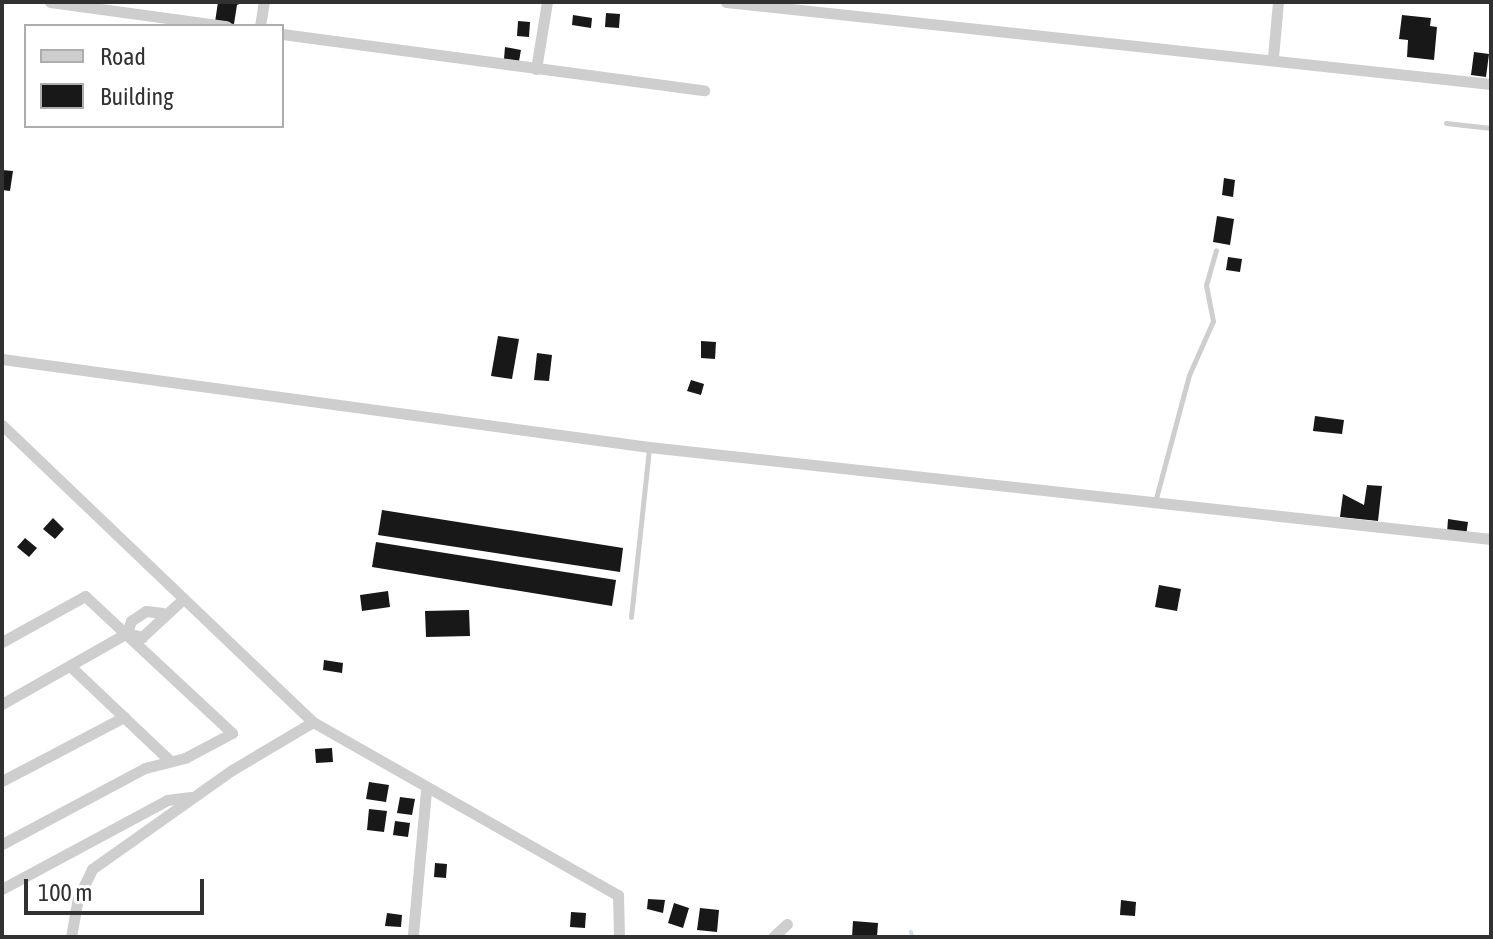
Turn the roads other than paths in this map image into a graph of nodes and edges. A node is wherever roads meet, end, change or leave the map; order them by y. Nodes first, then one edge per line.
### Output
1 (53, 2) edge
2 (264, 2) edge
3 (547, 2) edge
4 (726, 2) edge
5 (1278, 2) edge
6 (212, 24) edge
7 (260, 24) edge
8 (284, 34) edge
9 (1273, 57) junction
10 (536, 69) junction
11 (1491, 84) edge
12 (704, 90) dead end
13 (1446, 123) dead end
14 (1491, 128) edge
15 (1216, 250) dead end
16 (2, 359) edge
17 (2, 425) edge
18 (649, 447) junction
19 (1155, 503) junction
20 (1491, 539) edge
21 (183, 599) junction
22 (163, 613) junction
23 (631, 617) dead end
24 (127, 633) junction
25 (2, 642) edge
26 (70, 666) junction
27 (2, 704) edge
28 (124, 717) junction
29 (313, 722) junction
30 (169, 760) junction
31 (2, 781) edge
32 (426, 790) junction
33 (196, 796) junction
34 (2, 844) edge
35 (2, 889) edge
36 (787, 924) dead end
37 (413, 934) dead end
38 (71, 937) edge
39 (619, 937) edge
40 (773, 937) edge

1 - 6 street
2 - 7 street
3 - 10 street
4 - 9 street
5 - 9 street
8 - 10 street
9 - 11 street
10 - 12 street
13 - 14 lane
15 - 19 lane
16 - 18 street
17 - 21 street
18 - 19 street
18 - 23 lane
19 - 20 street
21 - 22 street
21 - 29 street
22 - 24 street
22 - 24 street
24 - 25 street
24 - 26 street
24 - 30 street
26 - 27 street
26 - 28 street
28 - 30 street
28 - 31 street
29 - 32 street
29 - 33 street
30 - 34 street
32 - 37 street
32 - 39 street
33 - 35 street
33 - 38 street
36 - 40 street

